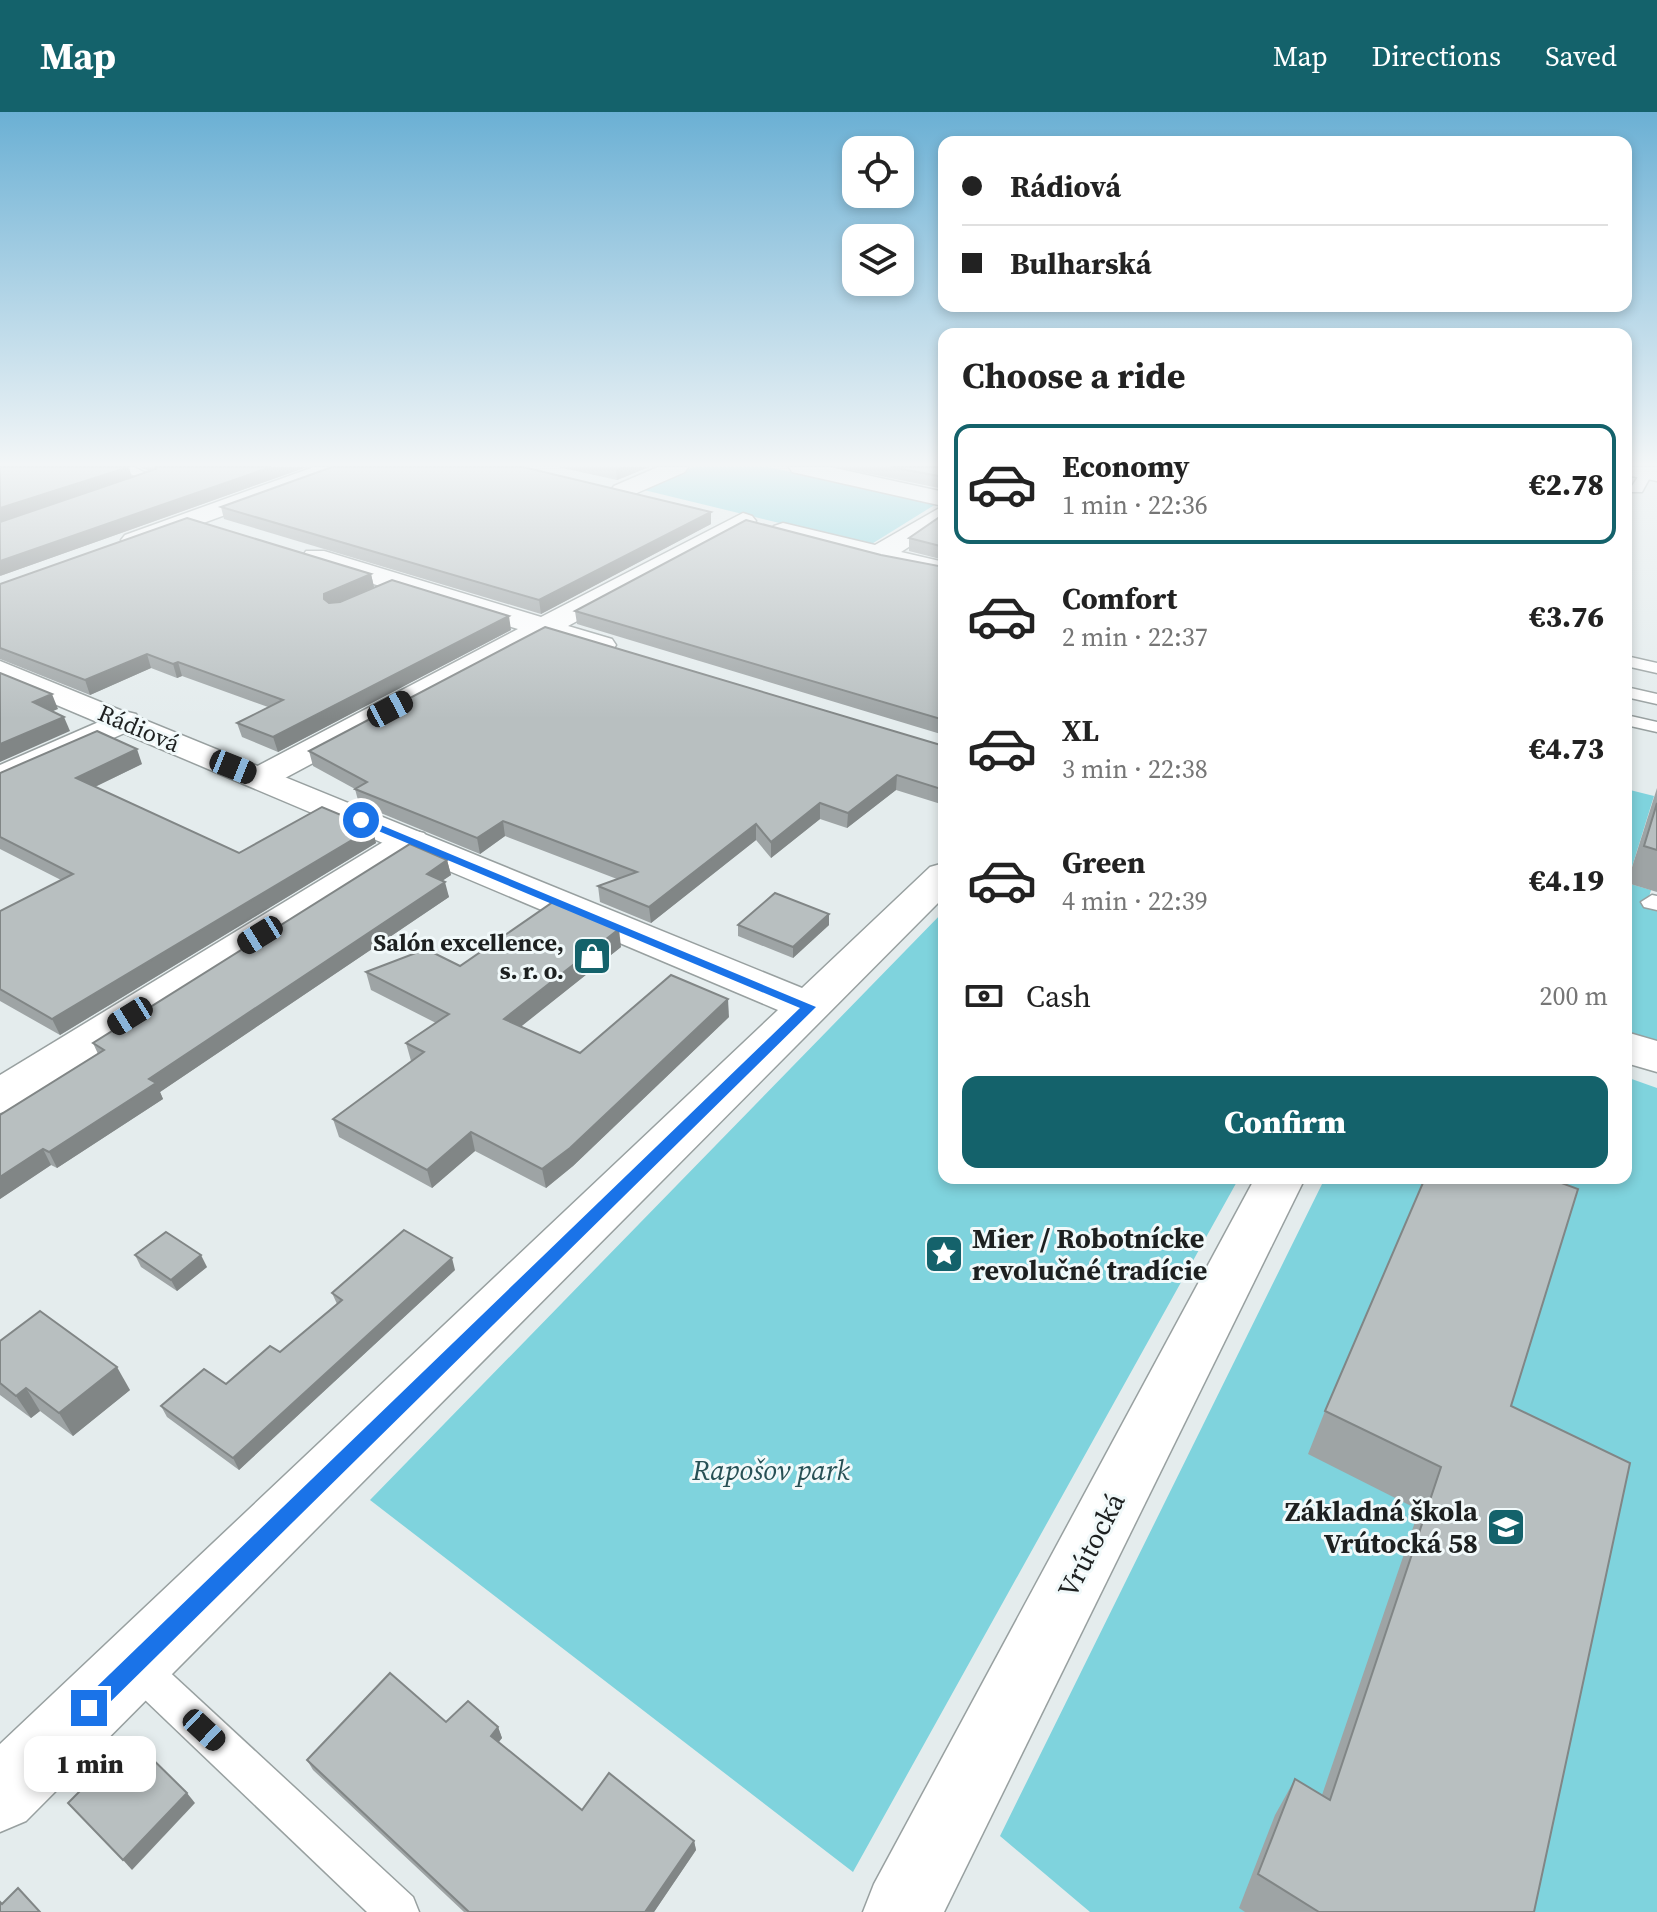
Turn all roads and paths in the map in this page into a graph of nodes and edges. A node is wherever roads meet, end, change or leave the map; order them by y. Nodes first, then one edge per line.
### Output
1 (294, 551) edge
2 (686, 551) edge
3 (867, 551) edge
4 (884, 551) edge
5 (879, 554) junction
6 (938, 569) edge
7 (543, 627) junction
8 (629, 653) edge
9 (1632, 662) edge
10 (1657, 668) edge
11 (0, 670) edge
12 (1632, 693) edge
13 (1657, 699) edge
14 (124, 721) junction
15 (1632, 721) edge
16 (1657, 727) edge
17 (0, 778) edge
18 (260, 778) junction
19 (411, 841) junction
20 (938, 881) edge
21 (809, 1007) junction
22 (1632, 1049) edge
23 (1657, 1057) edge
24 (0, 1097) edge
25 (1277, 1184) edge
26 (134, 1664) junction
27 (0, 1795) edge
28 (398, 1912) edge
29 (902, 1912) edge

1 - 7 street
2 - 7 street
3 - 5 street
4 - 5 street
5 - 6 street
7 - 8 street
7 - 18 street
9 - 10 lane
11 - 14 street, Rádiová
12 - 13 lane
14 - 17 street
14 - 18 street, Rádiová
15 - 16 lane
18 - 19 street, Rádiová
19 - 21 street, Rádiová
19 - 24 street
20 - 21 street
21 - 26 street
22 - 23 street
25 - 29 street, Vrútocká
26 - 27 street
26 - 28 lane

